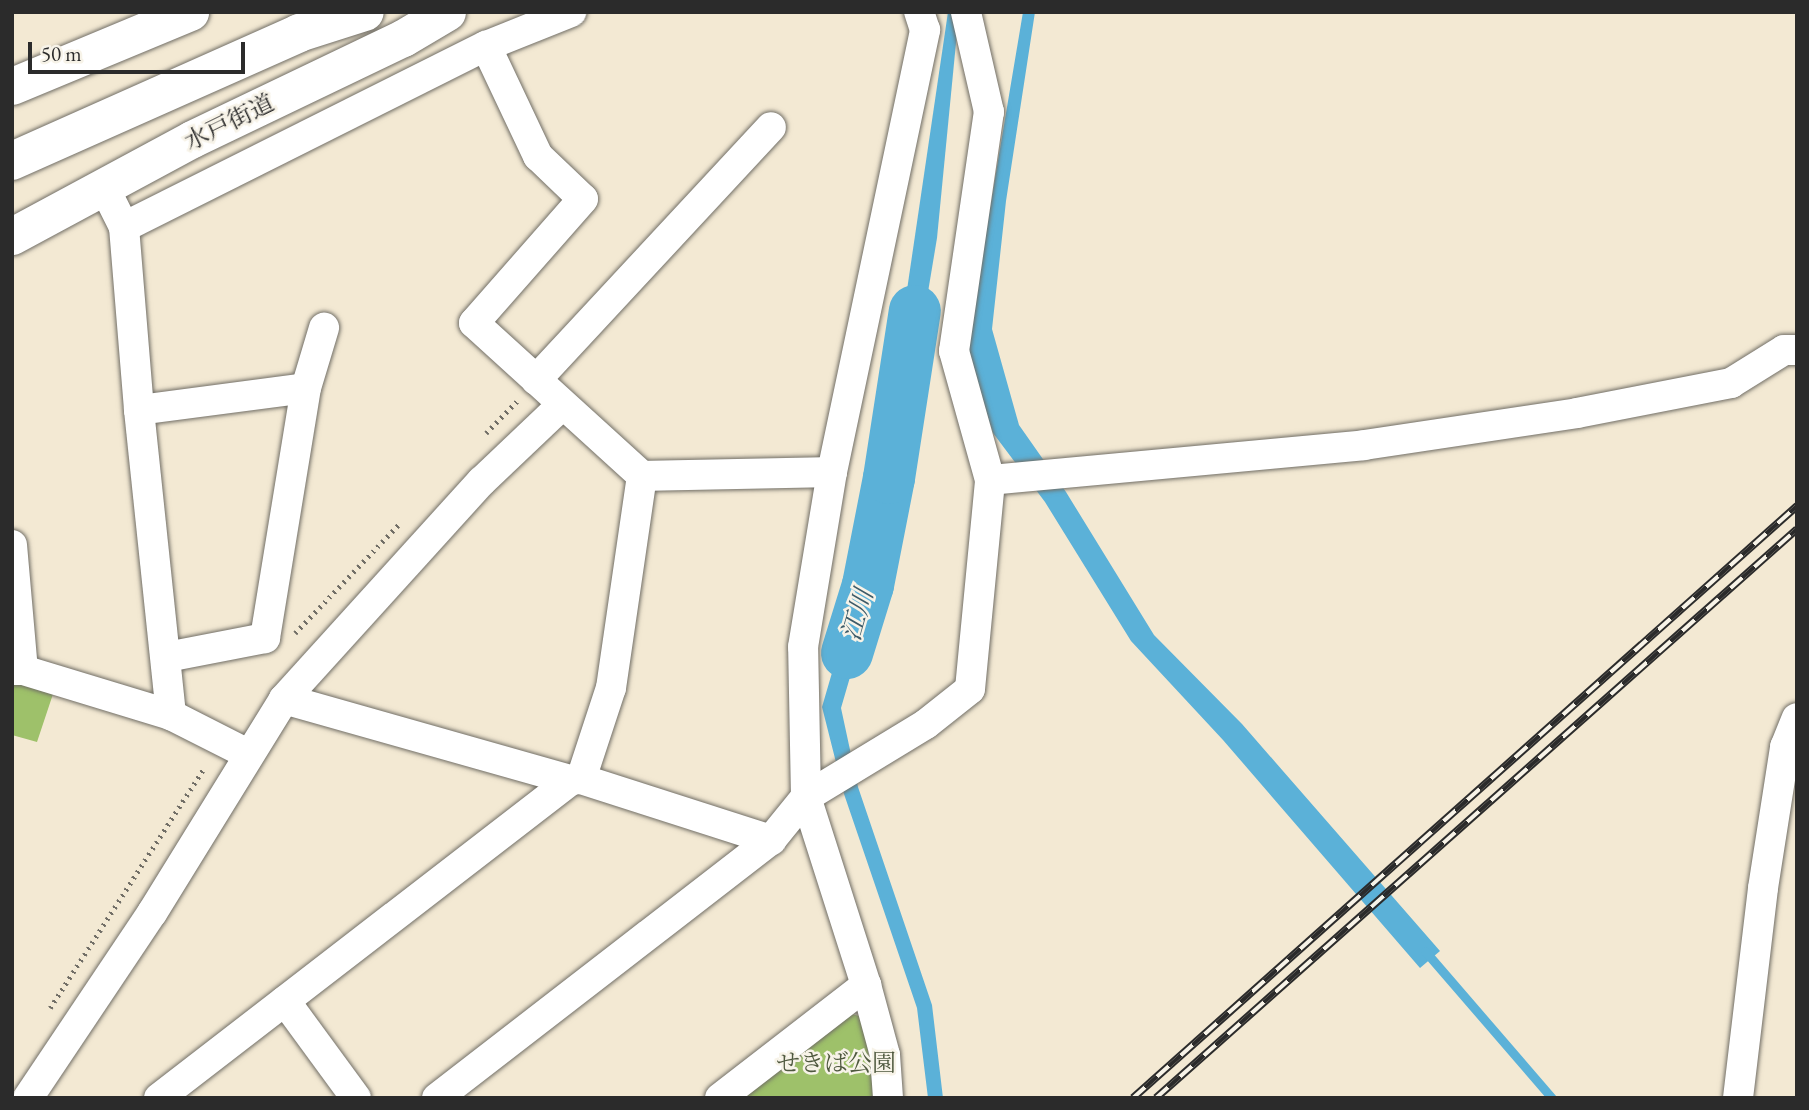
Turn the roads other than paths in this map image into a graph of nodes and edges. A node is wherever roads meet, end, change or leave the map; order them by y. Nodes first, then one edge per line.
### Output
1 (190, 12) edge
2 (365, 12) edge
3 (447, 12) edge
4 (570, 12) edge
5 (919, 12) edge
6 (966, 12) edge
7 (292, 20) edge
8 (486, 46) junction
9 (12, 86) edge
10 (771, 127) dead end
11 (12, 139) edge
12 (12, 161) edge
13 (103, 185) junction
14 (124, 227) junction
15 (12, 236) edge
16 (324, 328) dead end
17 (1797, 350) edge
18 (536, 380) junction
19 (306, 388) junction
20 (562, 405) junction
21 (139, 410) junction
22 (832, 472) junction
23 (642, 475) junction
24 (989, 480) junction
25 (12, 545) edge
26 (167, 657) junction
27 (18, 670) edge
28 (284, 699) junction
29 (172, 715) junction
30 (1797, 718) edge
31 (248, 754) junction
32 (576, 780) junction
33 (806, 797) junction
34 (771, 840) junction
35 (866, 985) junction
36 (285, 1001) junction
37 (24, 1089) edge
38 (159, 1098) edge
39 (356, 1098) edge
40 (437, 1098) edge
41 (720, 1098) edge
42 (888, 1098) edge
43 (1738, 1098) edge

1 - 9 main road
2 - 7 highway
3 - 13 main road, 水戸街道
4 - 8 street
5 - 22 street
6 - 24 street
7 - 11 highway
7 - 12 highway
8 - 14 street
8 - 18 street
10 - 18 street
13 - 14 street
13 - 15 main road, 水戸街道
14 - 21 street
16 - 19 street
17 - 24 street
18 - 20 street
19 - 21 street
19 - 26 street
20 - 23 street
20 - 28 street
21 - 26 street
22 - 23 street
22 - 33 street
23 - 32 street
24 - 33 street
25 - 27 street
26 - 29 street
27 - 29 street
28 - 31 street
28 - 32 street
29 - 31 street
30 - 43 street
31 - 37 street
32 - 34 street
32 - 36 street
33 - 34 street
33 - 35 street
34 - 40 street
35 - 41 street
35 - 42 street
36 - 38 street
36 - 39 street

